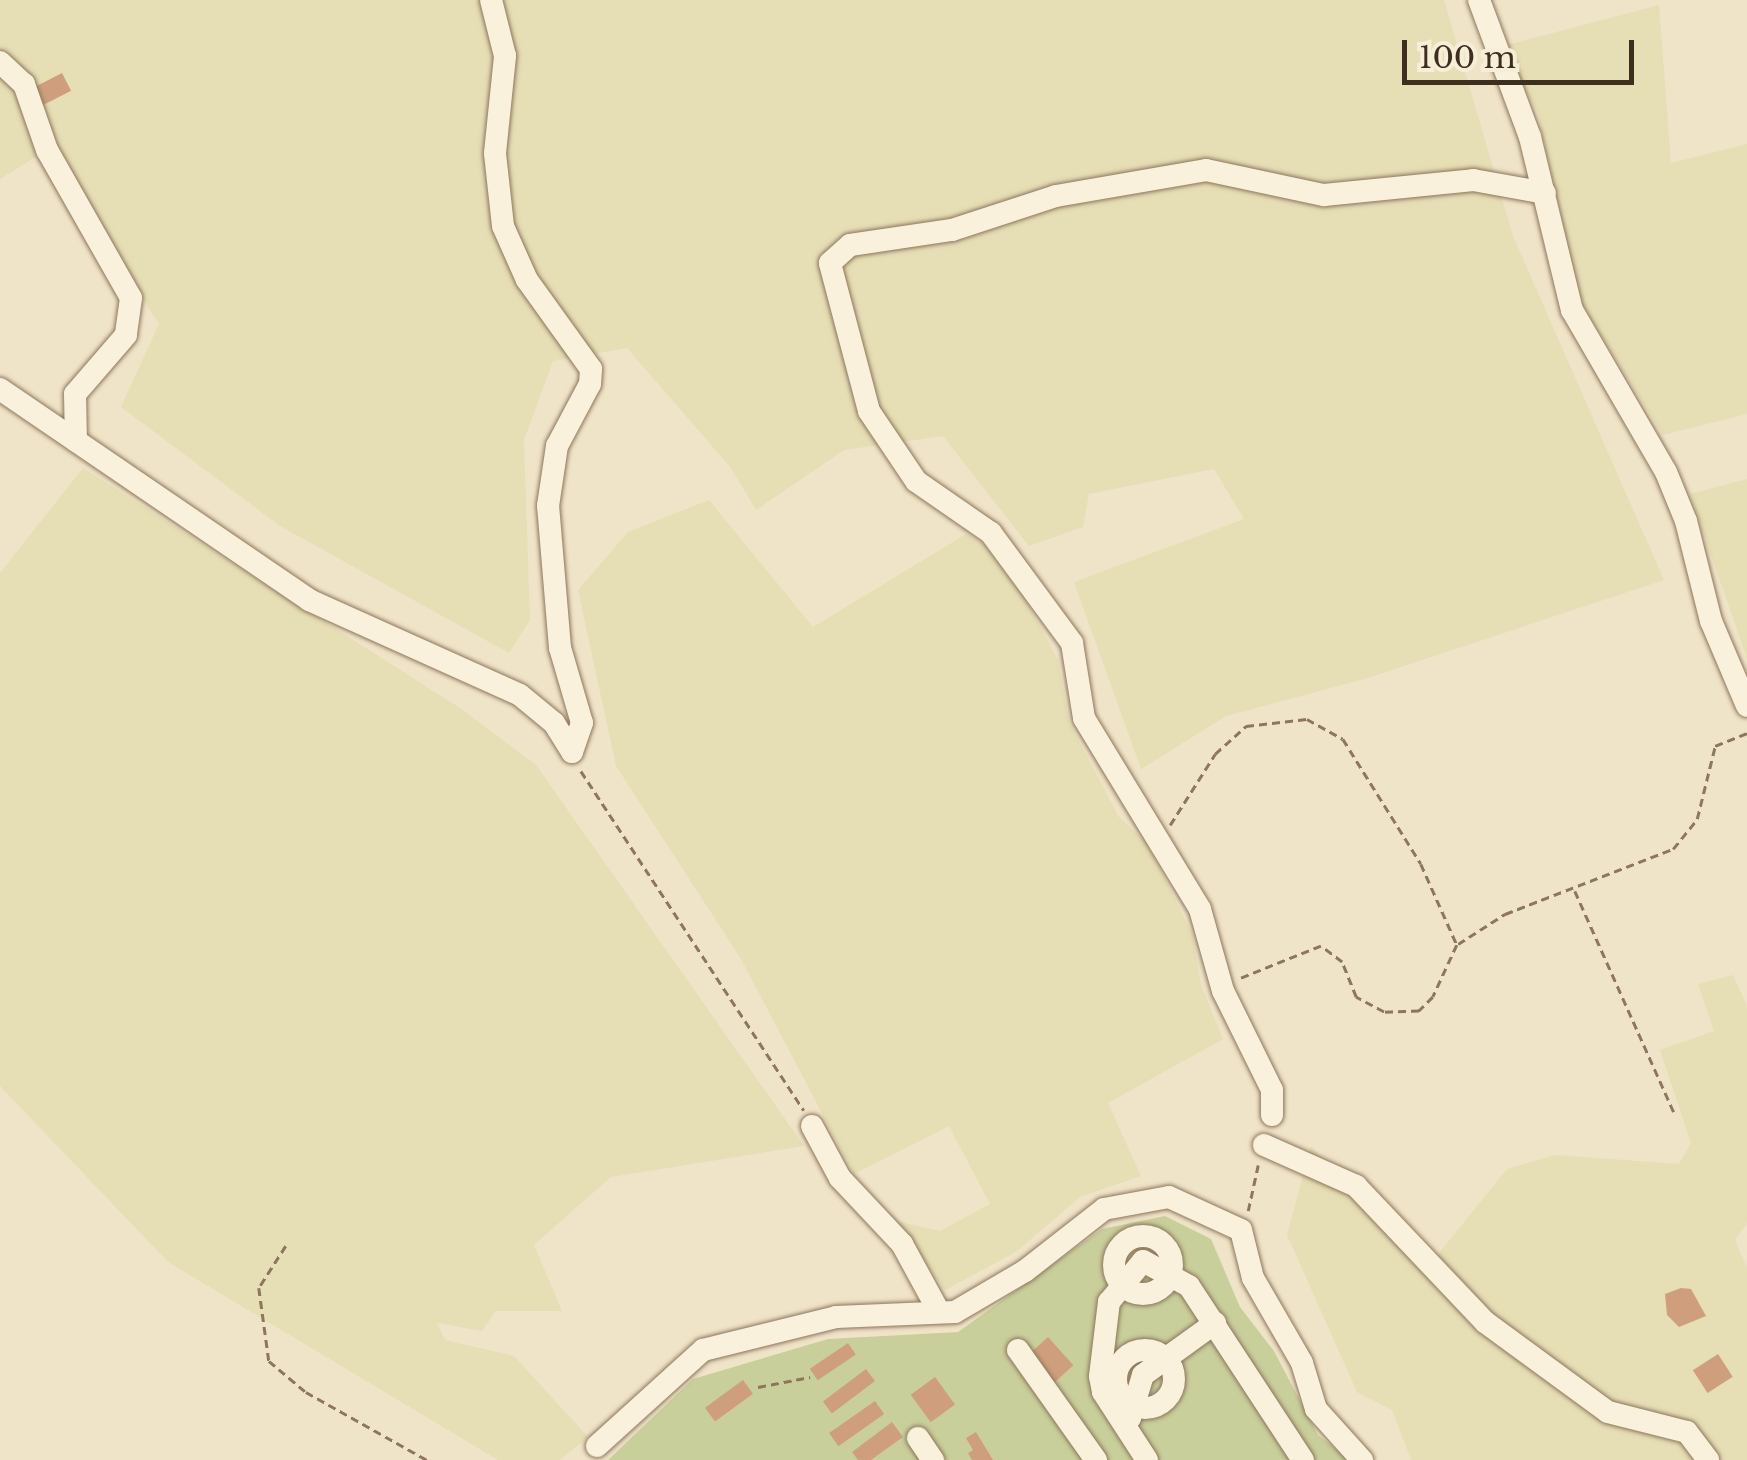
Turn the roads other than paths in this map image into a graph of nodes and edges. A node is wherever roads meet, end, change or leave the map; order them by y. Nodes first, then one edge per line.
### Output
1 (491, 0) edge
2 (1479, 0) edge
3 (0, 62) edge
4 (1545, 194) junction
5 (0, 388) edge
6 (76, 440) junction
7 (1747, 706) edge
8 (1272, 1116) dead end
9 (812, 1126) road end
10 (1264, 1145) road end
11 (938, 1310) junction
12 (1214, 1323) junction
13 (1018, 1350) dead end
14 (1128, 1432) junction
15 (918, 1438) dead end
16 (597, 1446) dead end
17 (933, 1460) edge
18 (1096, 1460) edge
19 (1147, 1460) edge
20 (1302, 1460) edge
21 (1362, 1460) edge
22 (1708, 1460) edge

1 - 6 street
2 - 4 street
3 - 6 street
4 - 7 street
4 - 8 street
5 - 6 street
9 - 11 street
10 - 22 street
11 - 16 street
11 - 21 street
12 - 14 street
12 - 14 street
12 - 20 street
13 - 18 street
14 - 19 street
15 - 17 street

